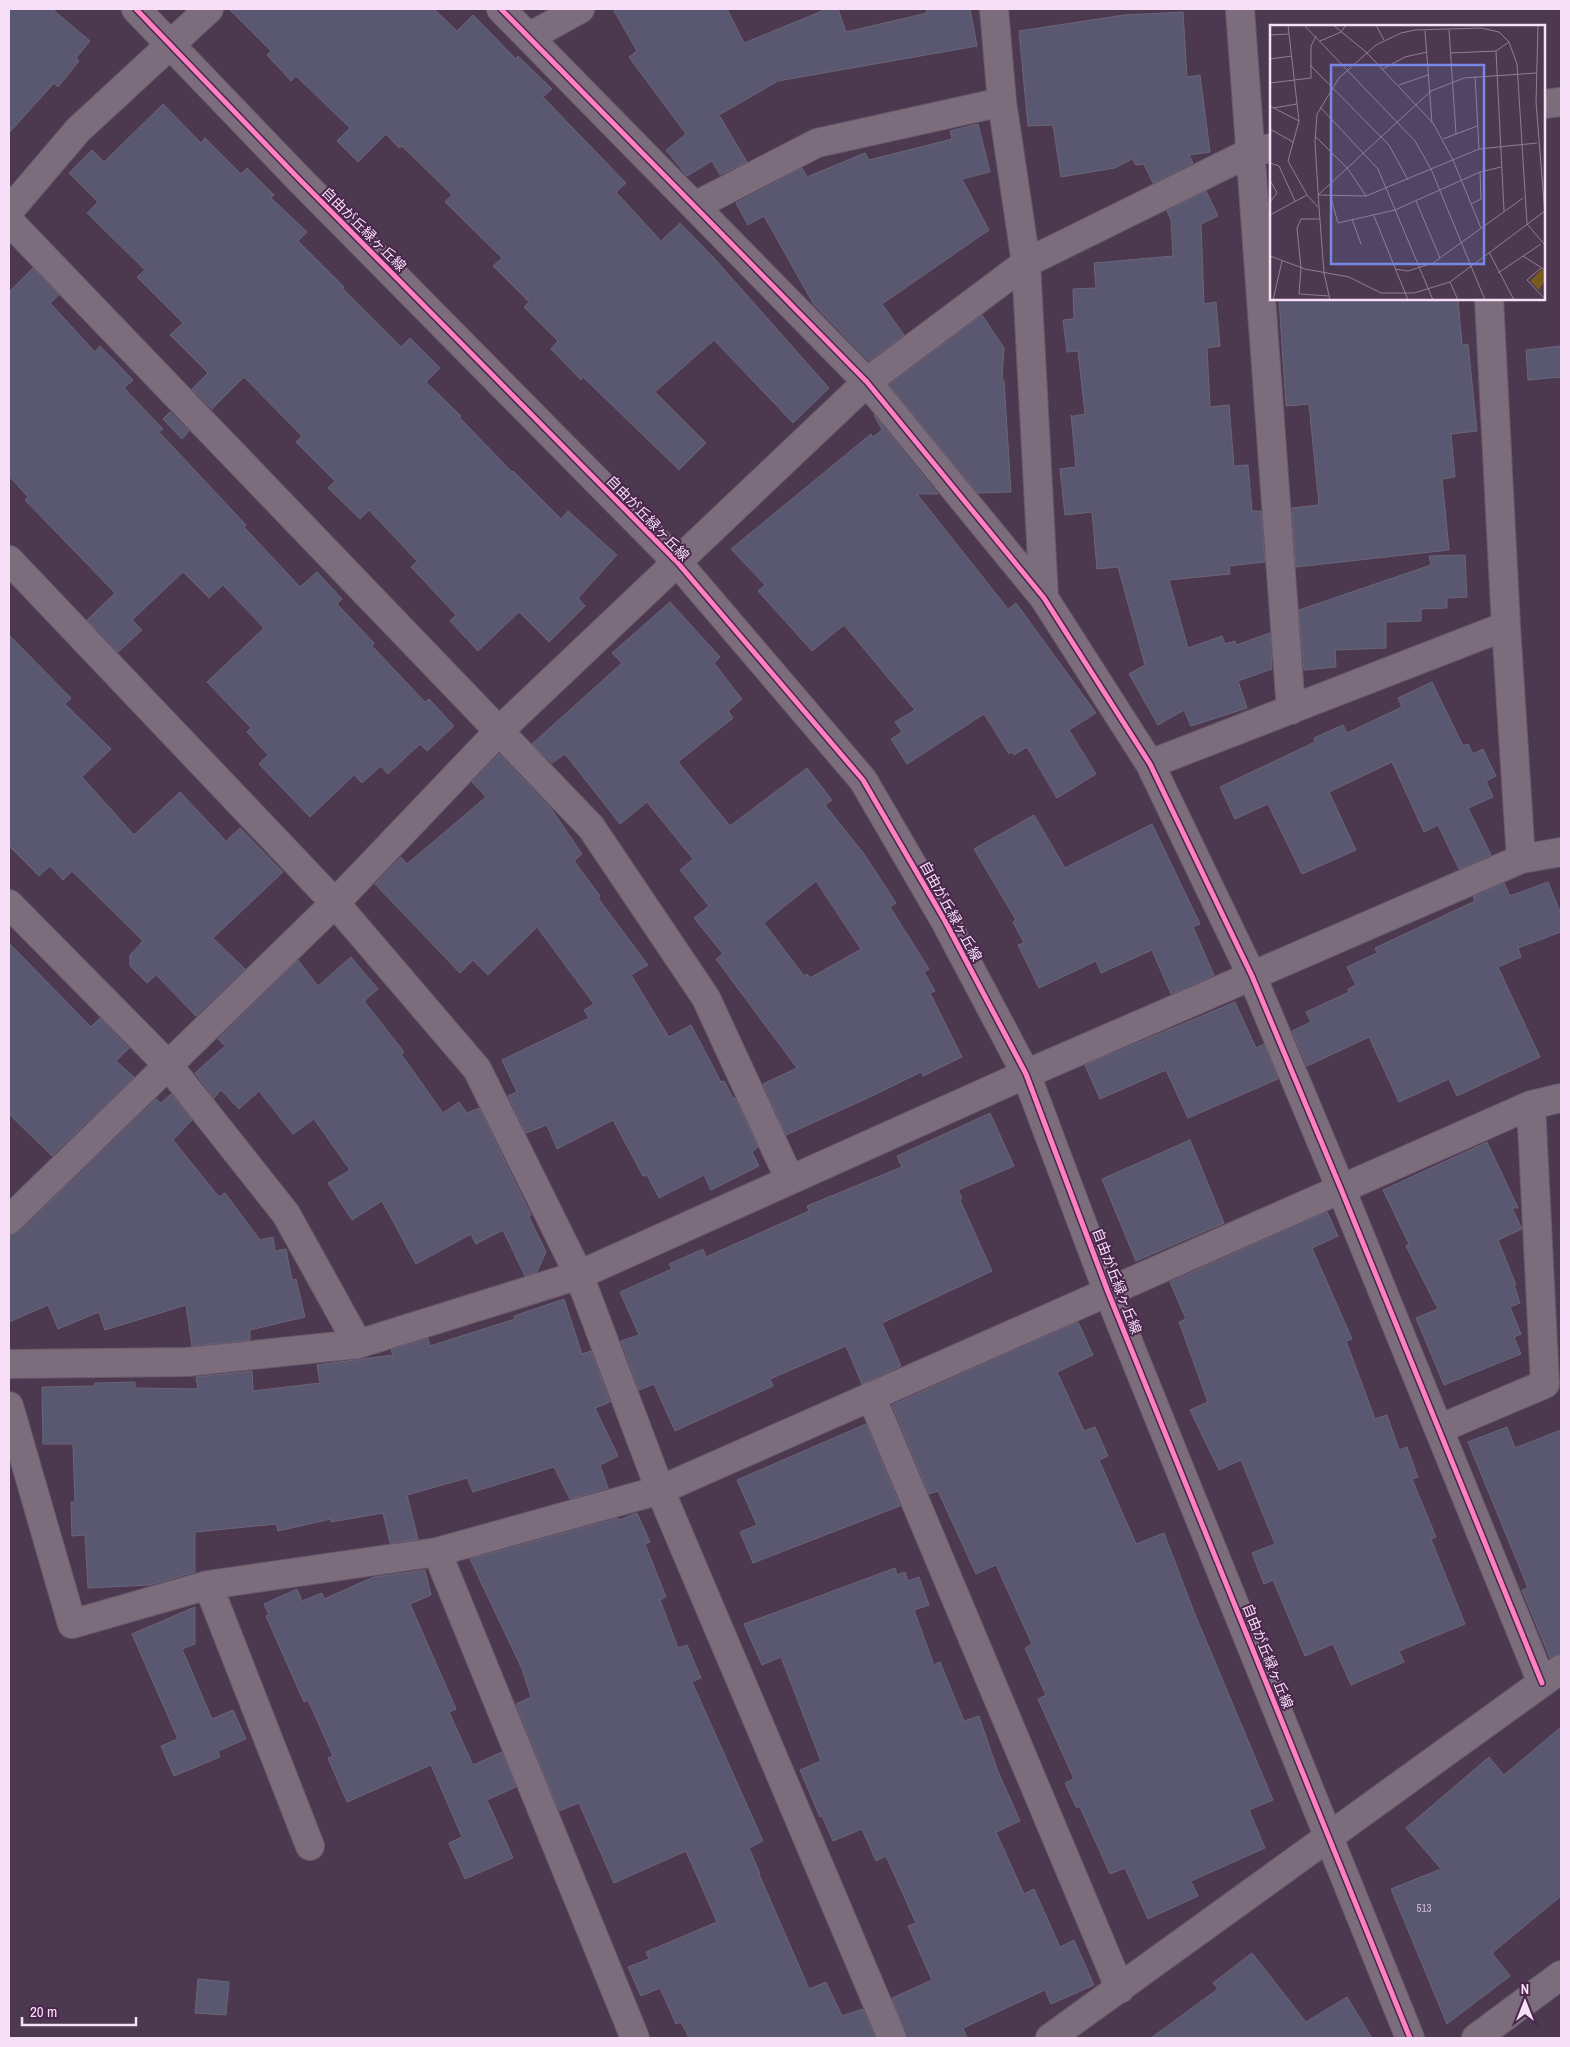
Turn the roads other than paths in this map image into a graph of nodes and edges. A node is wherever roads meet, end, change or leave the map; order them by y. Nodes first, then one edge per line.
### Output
1 (136, 9) edge
2 (210, 9) edge
3 (501, 9) edge
4 (580, 9) edge
5 (994, 9) edge
6 (1240, 9) edge
7 (529, 37) junction
8 (170, 45) junction
9 (1002, 102) junction
10 (1561, 102) edge
11 (1545, 104) edge
12 (1261, 150) edge
13 (695, 206) junction
14 (9, 210) edge
15 (9, 221) edge
16 (1026, 263) junction
17 (1489, 300) edge
18 (867, 382) junction
19 (9, 560) edge
20 (677, 562) junction
21 (1044, 598) junction
22 (1506, 626) junction
23 (1291, 710) junction
24 (500, 730) junction
25 (1150, 764) junction
26 (1561, 852) edge
27 (1521, 859) junction
28 (335, 903) junction
29 (9, 904) edge
30 (1252, 976) junction
31 (168, 1065) junction
32 (1026, 1074) junction
33 (1561, 1098) edge
34 (1531, 1105) junction
35 (790, 1180) junction
36 (1341, 1189) junction
37 (9, 1220) edge
38 (579, 1274) junction
39 (1108, 1292) junction
40 (358, 1344) junction
41 (9, 1364) edge
42 (871, 1396) junction
43 (9, 1406) edge
44 (1439, 1429) junction
45 (660, 1490) junction
46 (437, 1552) junction
47 (208, 1585) junction
48 (1551, 1676) edge
49 (1329, 1838) junction
50 (310, 1846) dead end
51 (1561, 1975) edge
52 (1120, 1989) junction
53 (635, 2038) edge
54 (892, 2038) edge
55 (1050, 2038) edge
56 (1410, 2038) edge
57 (1476, 2038) edge

1 - 8 street, 自由が丘緑ヶ丘線
2 - 8 street
3 - 7 street
4 - 7 street
5 - 9 street
6 - 12 street
7 - 13 street
8 - 14 street
8 - 20 street, 自由が丘緑ヶ丘線
9 - 13 street
9 - 16 street
10 - 11 street
12 - 16 street
12 - 23 street
13 - 18 street
15 - 24 street
16 - 18 street
16 - 21 street
17 - 22 street
18 - 20 street
18 - 21 street
19 - 28 street
20 - 24 street
20 - 32 street, 自由が丘緑ヶ丘線
21 - 25 street
22 - 23 street
22 - 27 street
23 - 25 street
24 - 28 street
24 - 35 street
25 - 30 street
26 - 27 street
27 - 30 street
28 - 31 street
28 - 38 street
29 - 31 street
30 - 32 street
30 - 36 street
31 - 37 street
31 - 40 street
32 - 35 street
32 - 39 street, 自由が丘緑ヶ丘線
33 - 34 street
34 - 36 street
34 - 44 street
35 - 38 street
36 - 39 street
36 - 44 street
38 - 40 street
38 - 45 street
39 - 42 street
39 - 49 street, 自由が丘緑ヶ丘線
40 - 41 street
42 - 45 street
42 - 52 street
43 - 47 street
44 - 48 street
45 - 46 street
45 - 54 street
46 - 47 street
46 - 53 street
47 - 50 street
48 - 49 street
49 - 52 street
49 - 56 street, 自由が丘緑ヶ丘線
51 - 57 street
52 - 55 street

